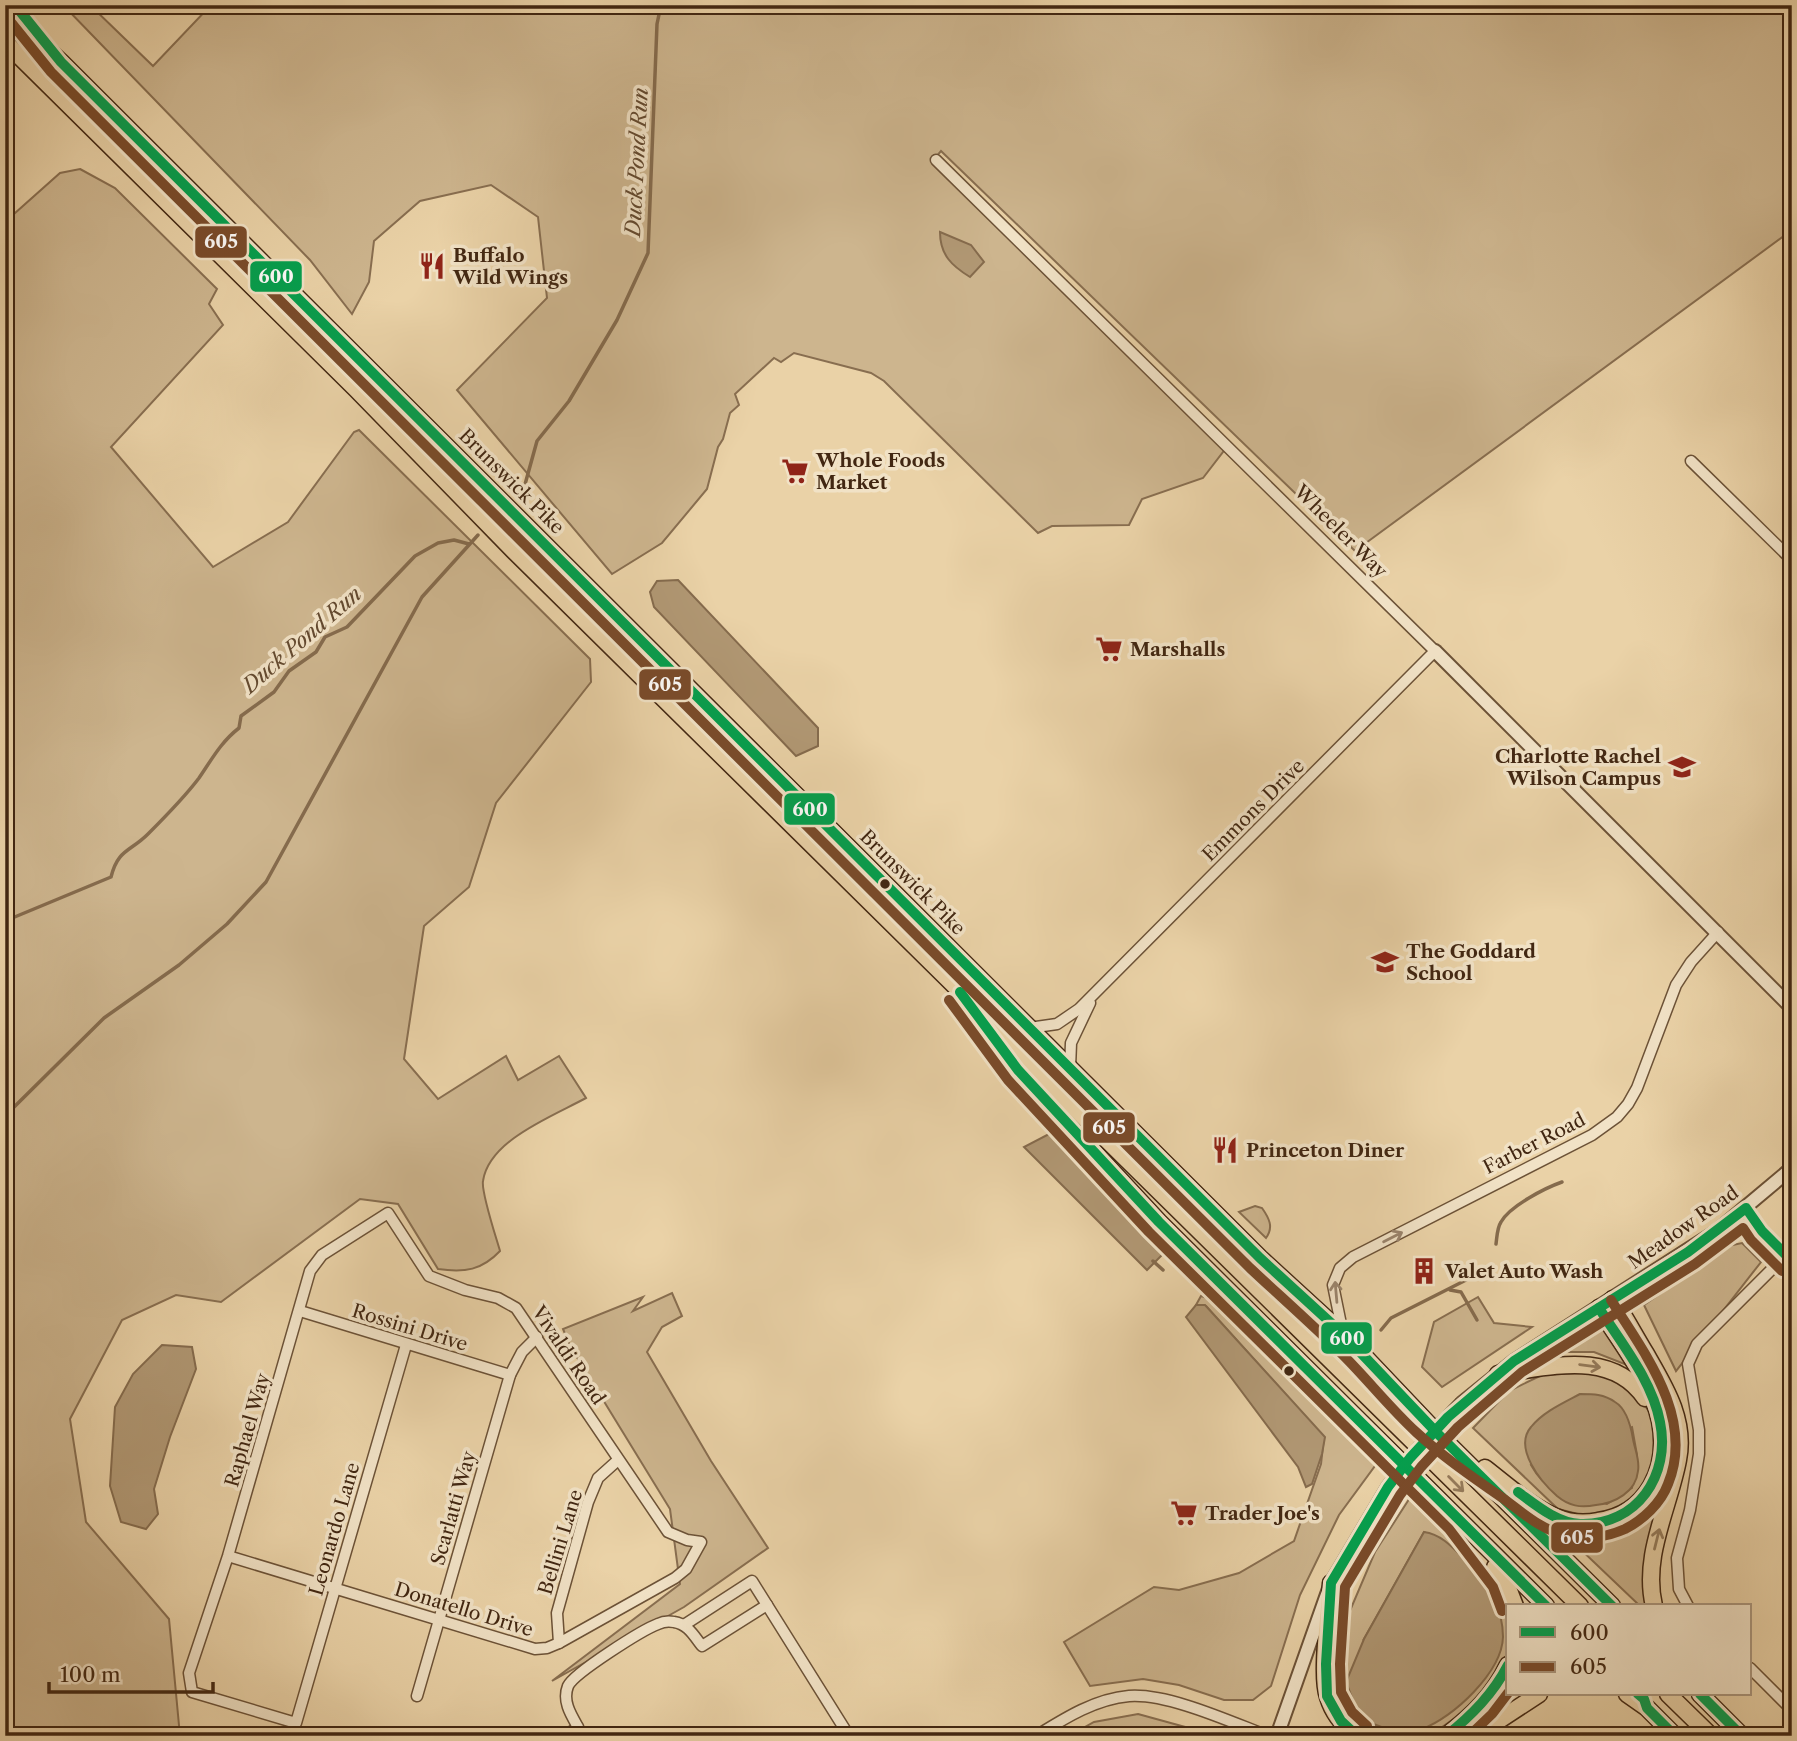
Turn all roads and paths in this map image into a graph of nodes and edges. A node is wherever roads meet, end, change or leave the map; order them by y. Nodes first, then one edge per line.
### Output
1 (15, 5) edge
2 (5, 11) edge
3 (5, 42) edge
4 (61, 62) junction
5 (936, 160) dead end
6 (1691, 461) dead end
7 (1792, 560) edge
8 (1435, 652) junction
9 (1718, 932) junction
10 (956, 987) junction
11 (1095, 993) junction
12 (1792, 1008) edge
13 (1029, 1028) junction
14 (1070, 1069) junction
15 (1792, 1168) edge
16 (388, 1213) joint
17 (1792, 1249) edge
18 (1606, 1303) junction
19 (300, 1311) junction
20 (1343, 1334) junction
21 (537, 1337) junction
22 (406, 1345) junction
23 (1499, 1374) junction
24 (510, 1375) junction
25 (1659, 1418) junction
26 (1437, 1433) junction
27 (618, 1460) junction
28 (1460, 1521) junction
29 (701, 1542) joint
30 (228, 1556) junction
31 (1331, 1583) junction
32 (335, 1589) junction
33 (1514, 1604) edge
34 (1544, 1604) edge
35 (1578, 1604) edge
36 (1610, 1604) edge
37 (1654, 1604) edge
38 (1687, 1604) edge
39 (767, 1605) junction
40 (440, 1619) junction
41 (684, 1625) junction
42 (559, 1643) junction
43 (1506, 1669) edge
44 (1752, 1670) edge
45 (417, 1696) dead end
46 (1536, 1696) edge
47 (1630, 1696) edge
48 (1640, 1696) edge
49 (1670, 1696) edge
50 (1702, 1696) edge
51 (1647, 1708) junction
52 (1792, 1710) edge
53 (296, 1723) joint
54 (565, 1736) edge
55 (849, 1736) edge
56 (1036, 1736) edge
57 (1268, 1736) edge
58 (1277, 1736) edge
59 (1357, 1736) edge
60 (1446, 1736) edge
61 (1475, 1736) edge
62 (1675, 1736) edge
63 (1711, 1736) edge
64 (1742, 1736) edge

1 - 4 highway
2 - 4 highway, Brunswick Pike
3 - 10 highway
4 - 13 highway, Brunswick Pike
5 - 8 street, Wheeler Way
6 - 7 street
8 - 9 street, Wheeler Way
8 - 11 street, Emmons Drive
9 - 12 street, Wheeler Way
20 -> 9 street, Farber Road
10 - 28 highway
10 -> 35 highway
11 - 13 street, Emmons Drive
11 - 14 street, Emmons Drive
13 - 14 highway, Brunswick Pike
14 - 20 highway, Brunswick Pike
15 - 18 street, Meadow Road
16 - 19 street, Raphael Way
16 - 21 street, Vivaldi Road
17 - 38 street
18 - 23 street, Meadow Road
18 - 25 highway
37 -> 18 highway
19 - 22 street, Rossini Drive
19 - 30 street, Raphael Way
20 - 26 highway, Brunswick Pike
21 - 24 street, Scarlatti Way
21 - 27 street, Vivaldi Road
22 - 24 street, Rossini Drive
22 - 32 street, Leonardo Lane
23 -> 25 highway
23 - 31 street, Meadow Road, bridge
24 - 40 street, Scarlatti Way
25 - 26 highway
26 - 36 highway, Brunswick Pike
27 - 29 street, Vivaldi Road
27 - 42 street, Bellini Lane
28 - 33 highway
28 - 34 highway
29 - 42 street, Donatello Drive
30 - 32 street, Donatello Drive
30 - 53 street, Raphael Way
31 - 58 street, Meadow Road
31 - 59 highway
32 - 40 street, Donatello Drive
32 - 53 street, Leonardo Lane
39 - 41 street
39 - 41 street
39 - 55 street
40 - 42 street, Donatello Drive
40 - 45 street, Scarlatti Way
41 - 54 street
43 - 60 highway
44 - 52 street
46 - 61 highway
47 - 51 highway
48 - 51 highway
49 - 63 highway
50 - 64 highway
51 - 62 highway
56 - 57 street

